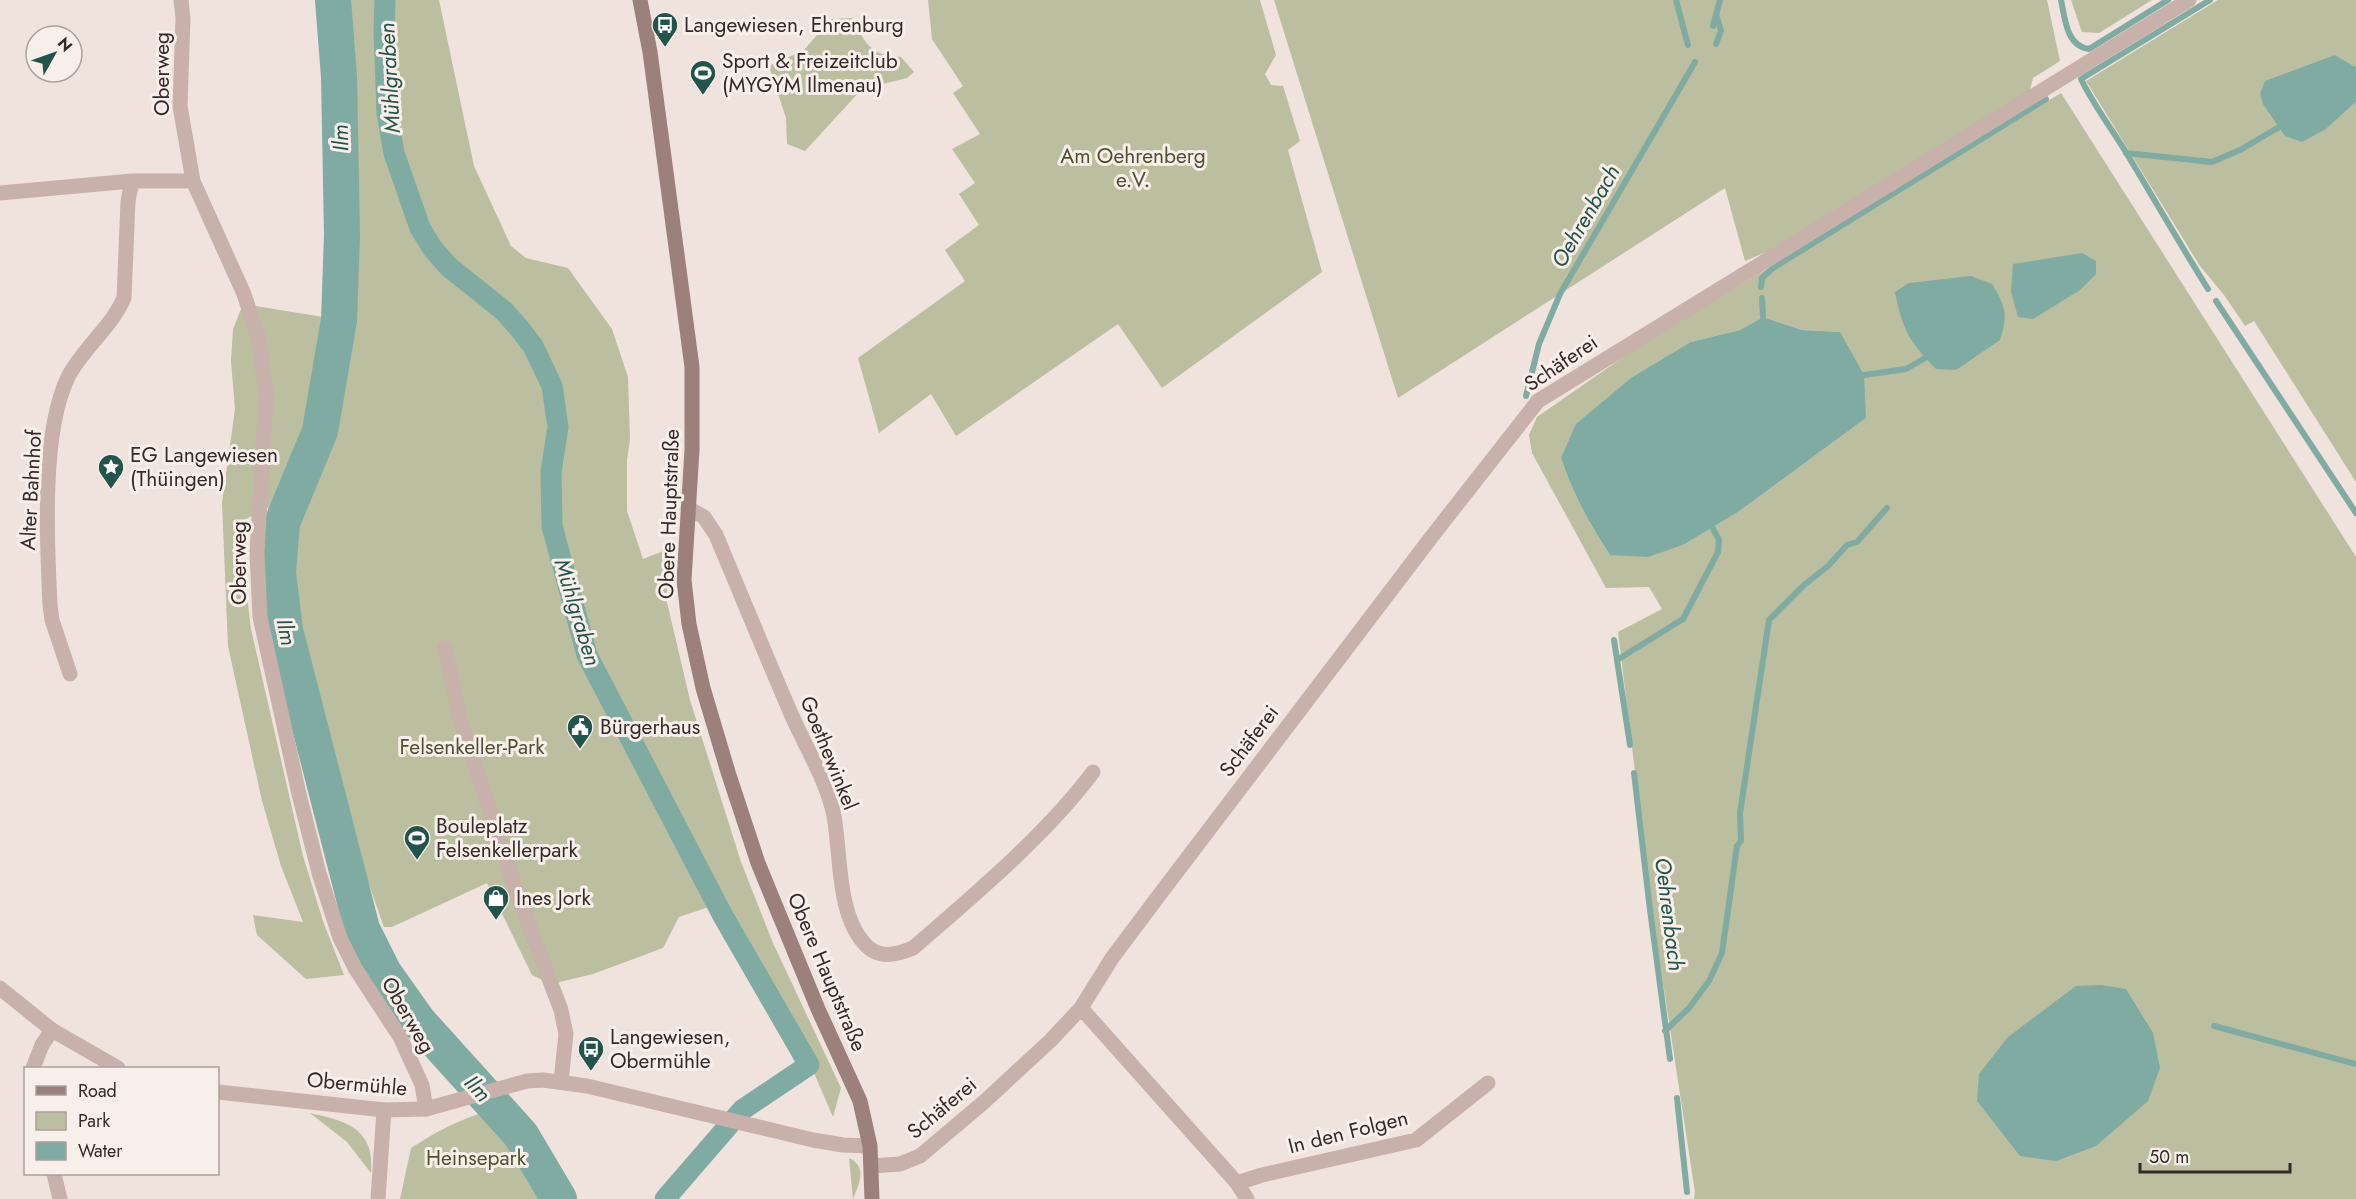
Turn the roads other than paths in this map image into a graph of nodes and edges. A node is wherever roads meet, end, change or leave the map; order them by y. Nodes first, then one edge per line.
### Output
1 (181, 0) edge
2 (640, 0) edge
3 (2189, 0) edge
4 (132, 181) junction
5 (193, 182) junction
6 (0, 193) edge
7 (687, 508) junction
8 (446, 648) dead end
9 (70, 674) dead end
10 (1093, 772) dead end
11 (0, 988) edge
12 (1082, 1008) junction
13 (52, 1030) junction
14 (33, 1067) edge
15 (116, 1067) edge
16 (561, 1081) junction
17 (1488, 1083) dead end
18 (219, 1092) edge
19 (426, 1108) junction
20 (384, 1110) junction
21 (870, 1146) junction
22 (872, 1166) junction
23 (54, 1175) edge
24 (1237, 1183) junction
25 (60, 1199) edge
26 (378, 1199) edge
27 (873, 1199) edge
28 (1247, 1199) edge

1 - 5 street, Oberweg
2 - 7 main road, Obere Hauptstraße
3 - 12 street, Schäferei
4 - 5 street
4 - 6 street
4 - 9 street, Alter Bahnhof
5 - 19 street, Oberweg
7 - 10 street, Goethewinkel
7 - 21 main road, Obere Hauptstraße
8 - 16 street
11 - 13 street
12 - 22 street, Schäferei
12 - 24 street
13 - 14 street
13 - 15 street
16 - 19 street, Obermühle
16 - 21 street, Obermühle
17 - 24 street, In den Folgen
18 - 20 street, Obermühle
19 - 20 street, Obermühle
20 - 26 street
21 - 22 main road, Obere Hauptstraße
22 - 27 main road, Obere Hauptstraße
23 - 25 street
24 - 28 street

